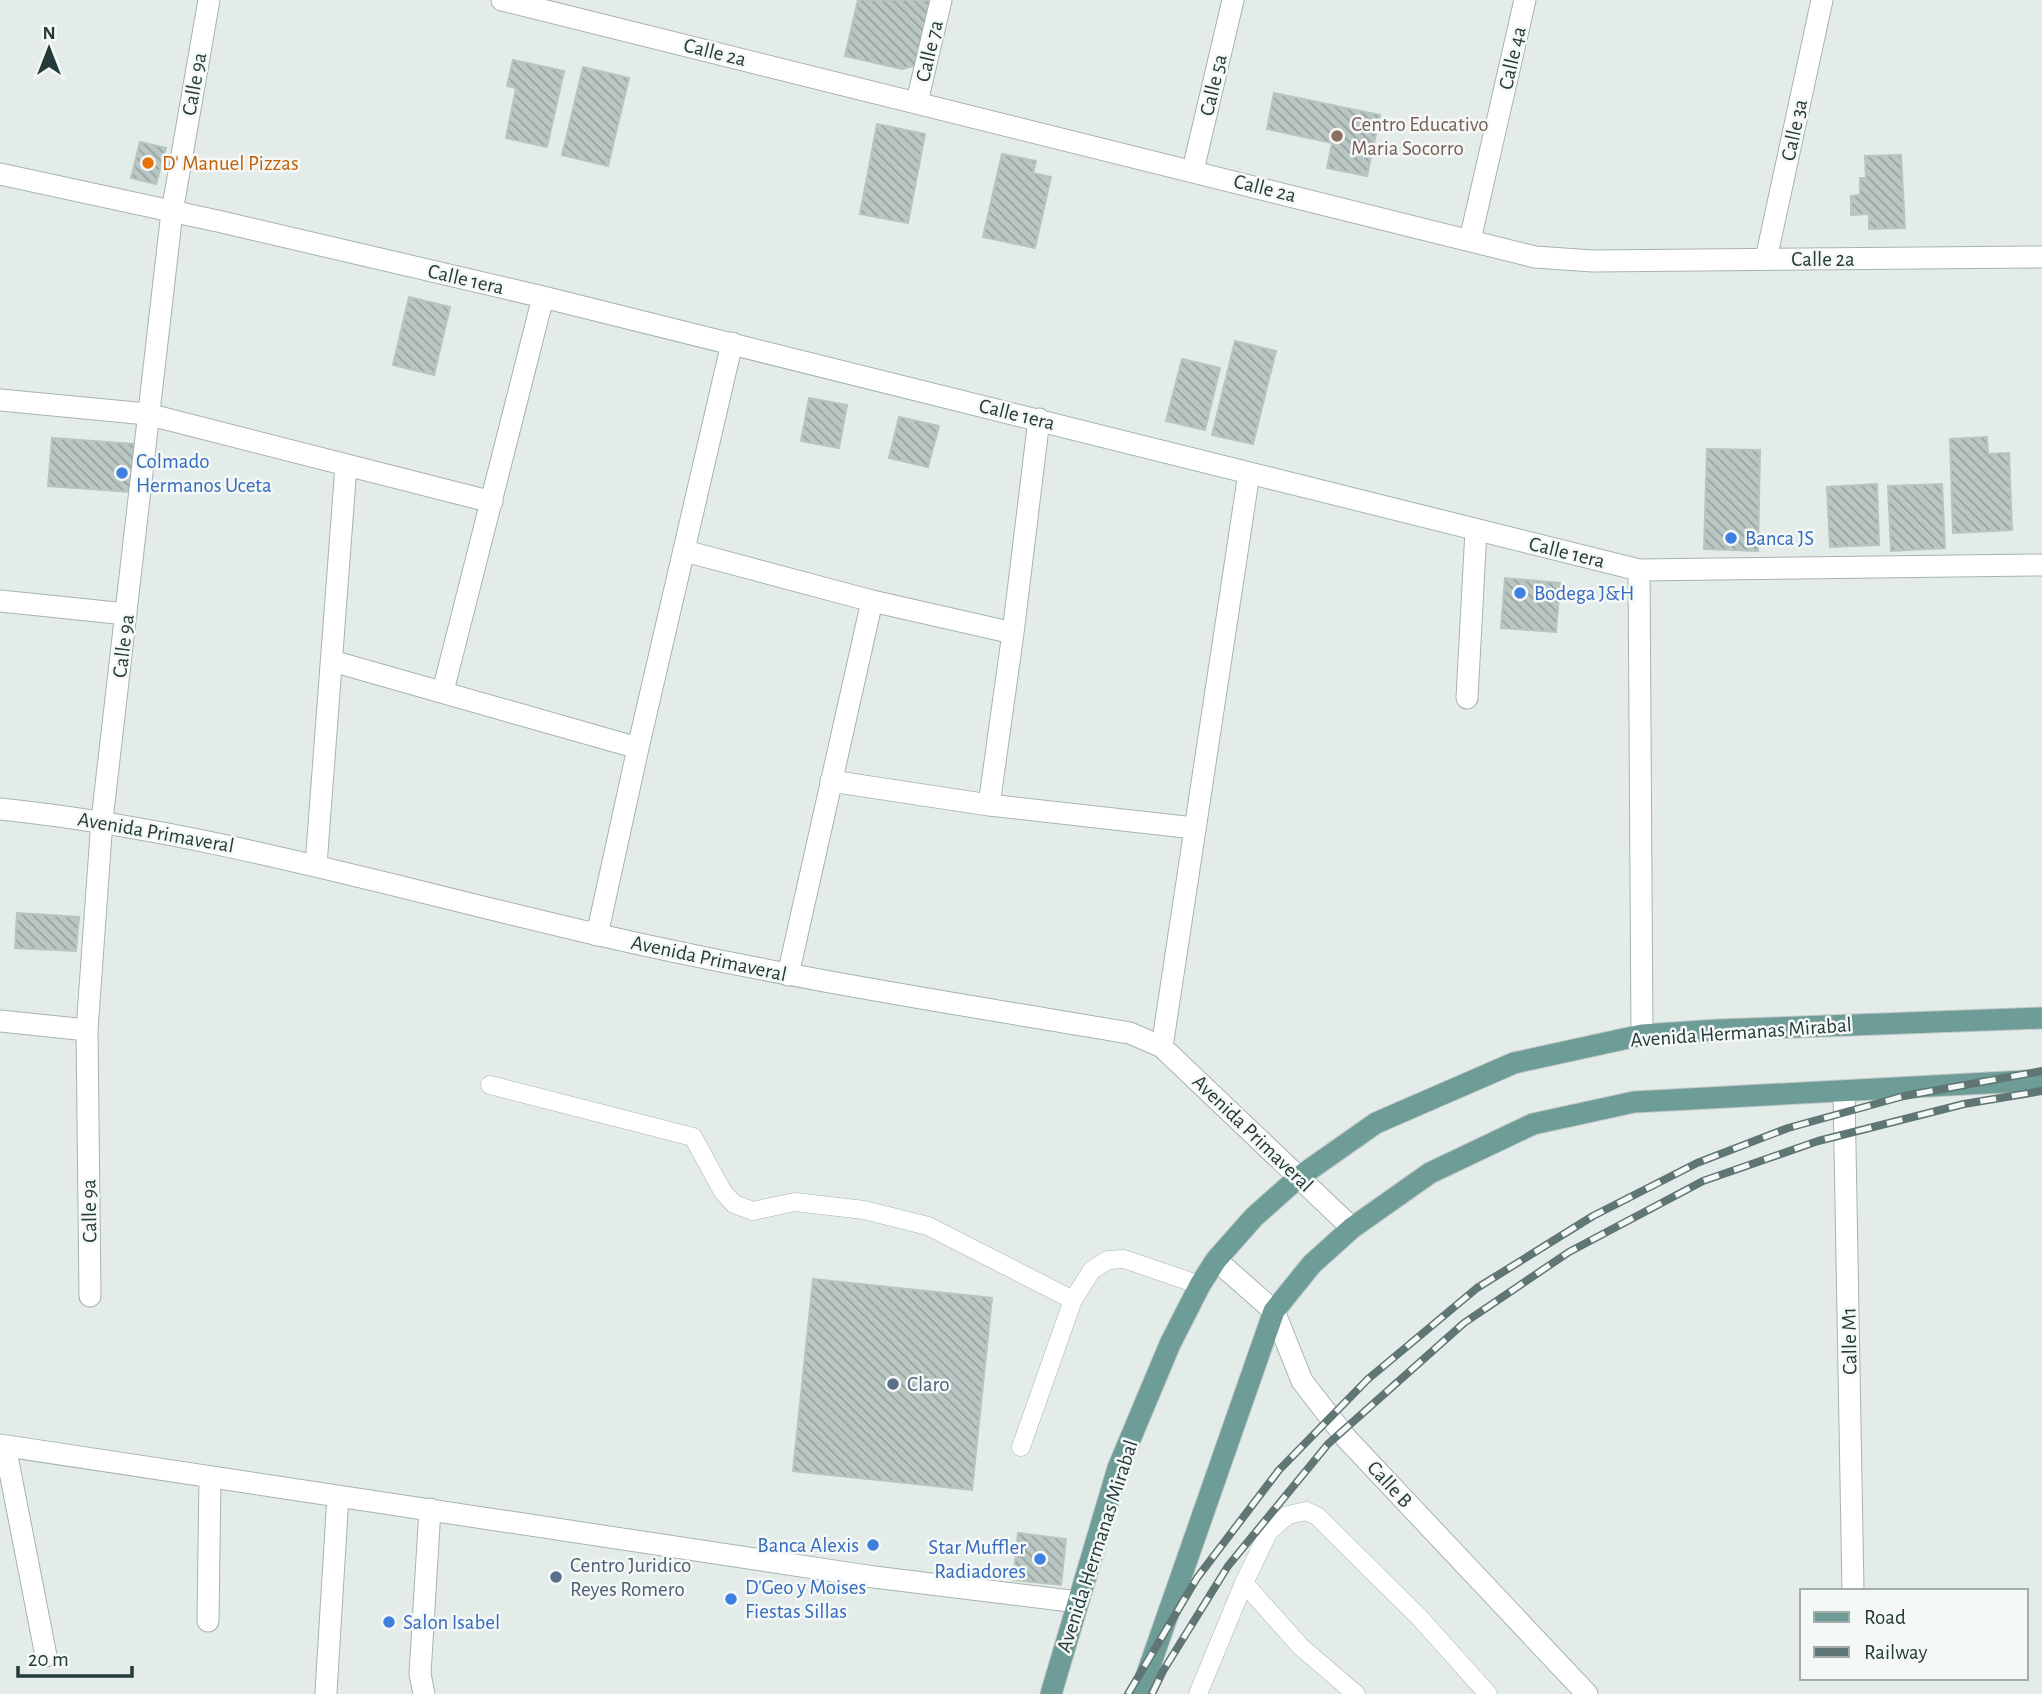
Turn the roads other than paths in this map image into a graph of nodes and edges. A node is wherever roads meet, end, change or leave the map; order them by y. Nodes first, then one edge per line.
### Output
1 (209, 0) edge
2 (502, 0) edge
3 (941, 0) edge
4 (1233, 0) edge
5 (1525, 0) edge
6 (1822, 0) edge
7 (917, 102) junction
8 (1193, 170) junction
9 (0, 174) edge
10 (172, 212) junction
11 (1470, 240) junction
12 (2042, 257) edge
13 (1766, 259) junction
14 (543, 297) junction
15 (732, 343) junction
16 (0, 400) edge
17 (147, 414) junction
18 (1039, 419) junction
19 (346, 466) junction
20 (1249, 473) junction
21 (492, 502) junction
22 (1476, 530) junction
23 (685, 551) junction
24 (2042, 565) edge
25 (1639, 570) junction
26 (0, 601) edge
27 (872, 601) junction
28 (126, 614) junction
29 (1013, 633) junction
30 (332, 660) junction
31 (443, 691) junction
32 (1467, 698) dead end
33 (638, 748) junction
34 (831, 781) junction
35 (989, 805) junction
36 (0, 808) edge
37 (102, 820) junction
38 (1194, 828) junction
39 (316, 865) junction
40 (597, 935) junction
41 (788, 975) junction
42 (2042, 1018) edge
43 (0, 1021) edge
44 (87, 1030) junction
45 (1642, 1035) junction
46 (1162, 1047) junction
47 (2042, 1080) edge
48 (490, 1085) dead end
49 (1844, 1092) junction
50 (1299, 1177) junction
51 (1352, 1228) junction
52 (1216, 1260) junction
53 (1200, 1285) junction
54 (90, 1296) dead end
55 (1073, 1300) junction
56 (1274, 1311) junction
57 (2, 1445) edge
58 (1021, 1447) dead end
59 (210, 1477) junction
60 (338, 1496) junction
61 (430, 1510) junction
62 (1244, 1583) junction
63 (1853, 1589) edge
64 (1078, 1602) junction
65 (208, 1621) dead end
66 (46, 1656) dead end
67 (326, 1692) dead end
68 (424, 1694) edge
69 (1051, 1694) edge
70 (1140, 1694) edge
71 (1198, 1694) edge
72 (1356, 1694) edge
73 (1488, 1694) edge
74 (1587, 1694) edge

1 - 10 street, Calle 9a
2 - 7 street, Calle 2a
3 - 7 street, Calle 7a
4 - 8 street, Calle 5a
5 - 11 street, Calle 4a
6 - 13 street, Calle 3a
7 - 8 street, Calle 2a
8 - 11 street, Calle 2a
9 - 10 street, Calle 1era
10 - 14 street, Calle 1era
10 - 17 street, Calle 9a
11 - 13 street, Calle 2a
12 - 13 street, Calle 2a
14 - 15 street, Calle 1era
14 - 21 street
15 - 18 street, Calle 1era
15 - 23 street
16 - 17 street
17 - 19 street
17 - 28 street, Calle 9a
18 - 20 street, Calle 1era
18 - 29 street
19 - 21 street
19 - 30 street
20 - 22 street, Calle 1era
20 - 38 street
21 - 31 street
22 - 25 street, Calle 1era
22 - 32 street
23 - 27 street
23 - 33 street
24 - 25 street, Calle 1era
25 - 45 street
26 - 28 street
27 - 29 street
27 - 34 street
28 - 37 street, Calle 9a
29 - 35 street
30 - 31 street
30 - 39 street
31 - 33 street
33 - 40 street
34 - 35 street
34 - 41 street
35 - 38 street
36 - 37 street, Avenida Primaveral
37 - 39 street, Avenida Primaveral
37 - 44 street, Calle 9a
38 - 46 street
39 - 40 street, Avenida Primaveral
40 - 41 street, Avenida Primaveral
41 - 46 street, Avenida Primaveral
42 - 45 main road, Avenida Hermanas Mirabal
43 - 44 street
44 - 54 street, Calle 9a
45 - 50 main road, Avenida Hermanas Mirabal
46 - 50 street, Avenida Primaveral
47 - 49 main road
48 - 55 lane
49 - 51 main road
49 - 63 street, Calle M1
50 - 51 street, Avenida Primaveral
50 - 52 main road, Avenida Hermanas Mirabal
51 - 56 main road
52 - 53 main road, Avenida Hermanas Mirabal
52 - 56 street, Calle B
53 - 55 lane
53 - 64 main road, Avenida Hermanas Mirabal
55 - 58 lane
56 - 70 main road
56 - 74 street, Calle B
57 - 59 street
57 - 66 street
59 - 60 street
59 - 65 street
60 - 61 street
60 - 67 street
61 - 64 street
61 - 68 street
62 - 71 lane
62 - 72 lane
62 - 73 lane
64 - 69 main road, Avenida Hermanas Mirabal

